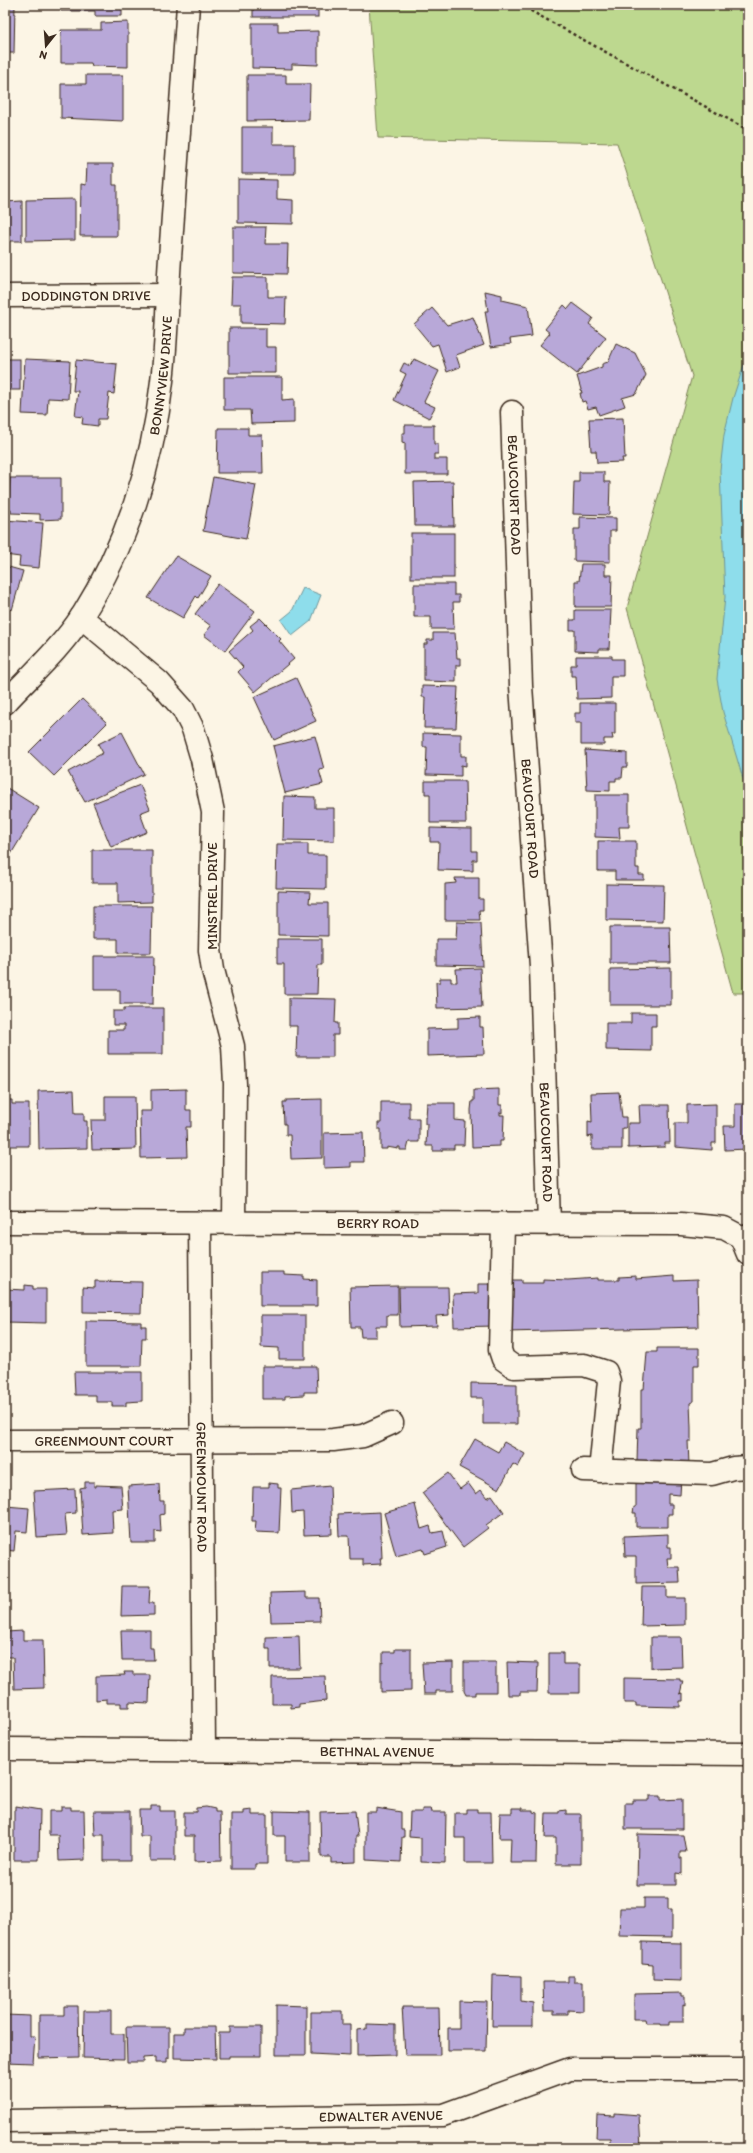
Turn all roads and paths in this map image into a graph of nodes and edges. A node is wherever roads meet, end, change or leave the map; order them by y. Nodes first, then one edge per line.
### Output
1 (188, 5) edge
2 (520, 5) edge
3 (748, 130) edge
4 (167, 295) junction
5 (5, 296) edge
6 (512, 412) dead end
7 (81, 617) junction
8 (5, 703) edge
9 (5, 1222) edge
10 (200, 1223) junction
11 (234, 1223) junction
12 (503, 1224) junction
13 (549, 1224) junction
14 (746, 1242) edge
15 (392, 1423) dead end
16 (201, 1439) junction
17 (5, 1441) edge
18 (748, 1467) edge
19 (5, 1749) edge
20 (204, 1750) junction
21 (748, 1754) edge
22 (748, 2069) edge
23 (5, 2121) edge

1 - 4 street, BONNYVIEW DRIVE
2 - 3 path
4 - 5 street, DODDINGTON DRIVE
4 - 7 street, BONNYVIEW DRIVE
6 - 13 street, BEAUCOURT ROAD
7 - 8 street, BONNYVIEW DRIVE
7 - 11 street, MINSTREL DRIVE
9 - 10 street, BERRY ROAD
10 - 11 street, BERRY ROAD
10 - 16 street, GREENMOUNT ROAD
11 - 12 street, BERRY ROAD
12 - 13 street, BERRY ROAD
12 - 18 street
13 - 14 street, BERRY ROAD
15 - 16 street, GREENMOUNT COURT
16 - 17 street, GREENMOUNT COURT
16 - 20 street, GREENMOUNT ROAD
19 - 20 street, BETHNAL AVENUE
20 - 21 street, BETHNAL AVENUE
22 - 23 street, EDWALTER AVENUE

